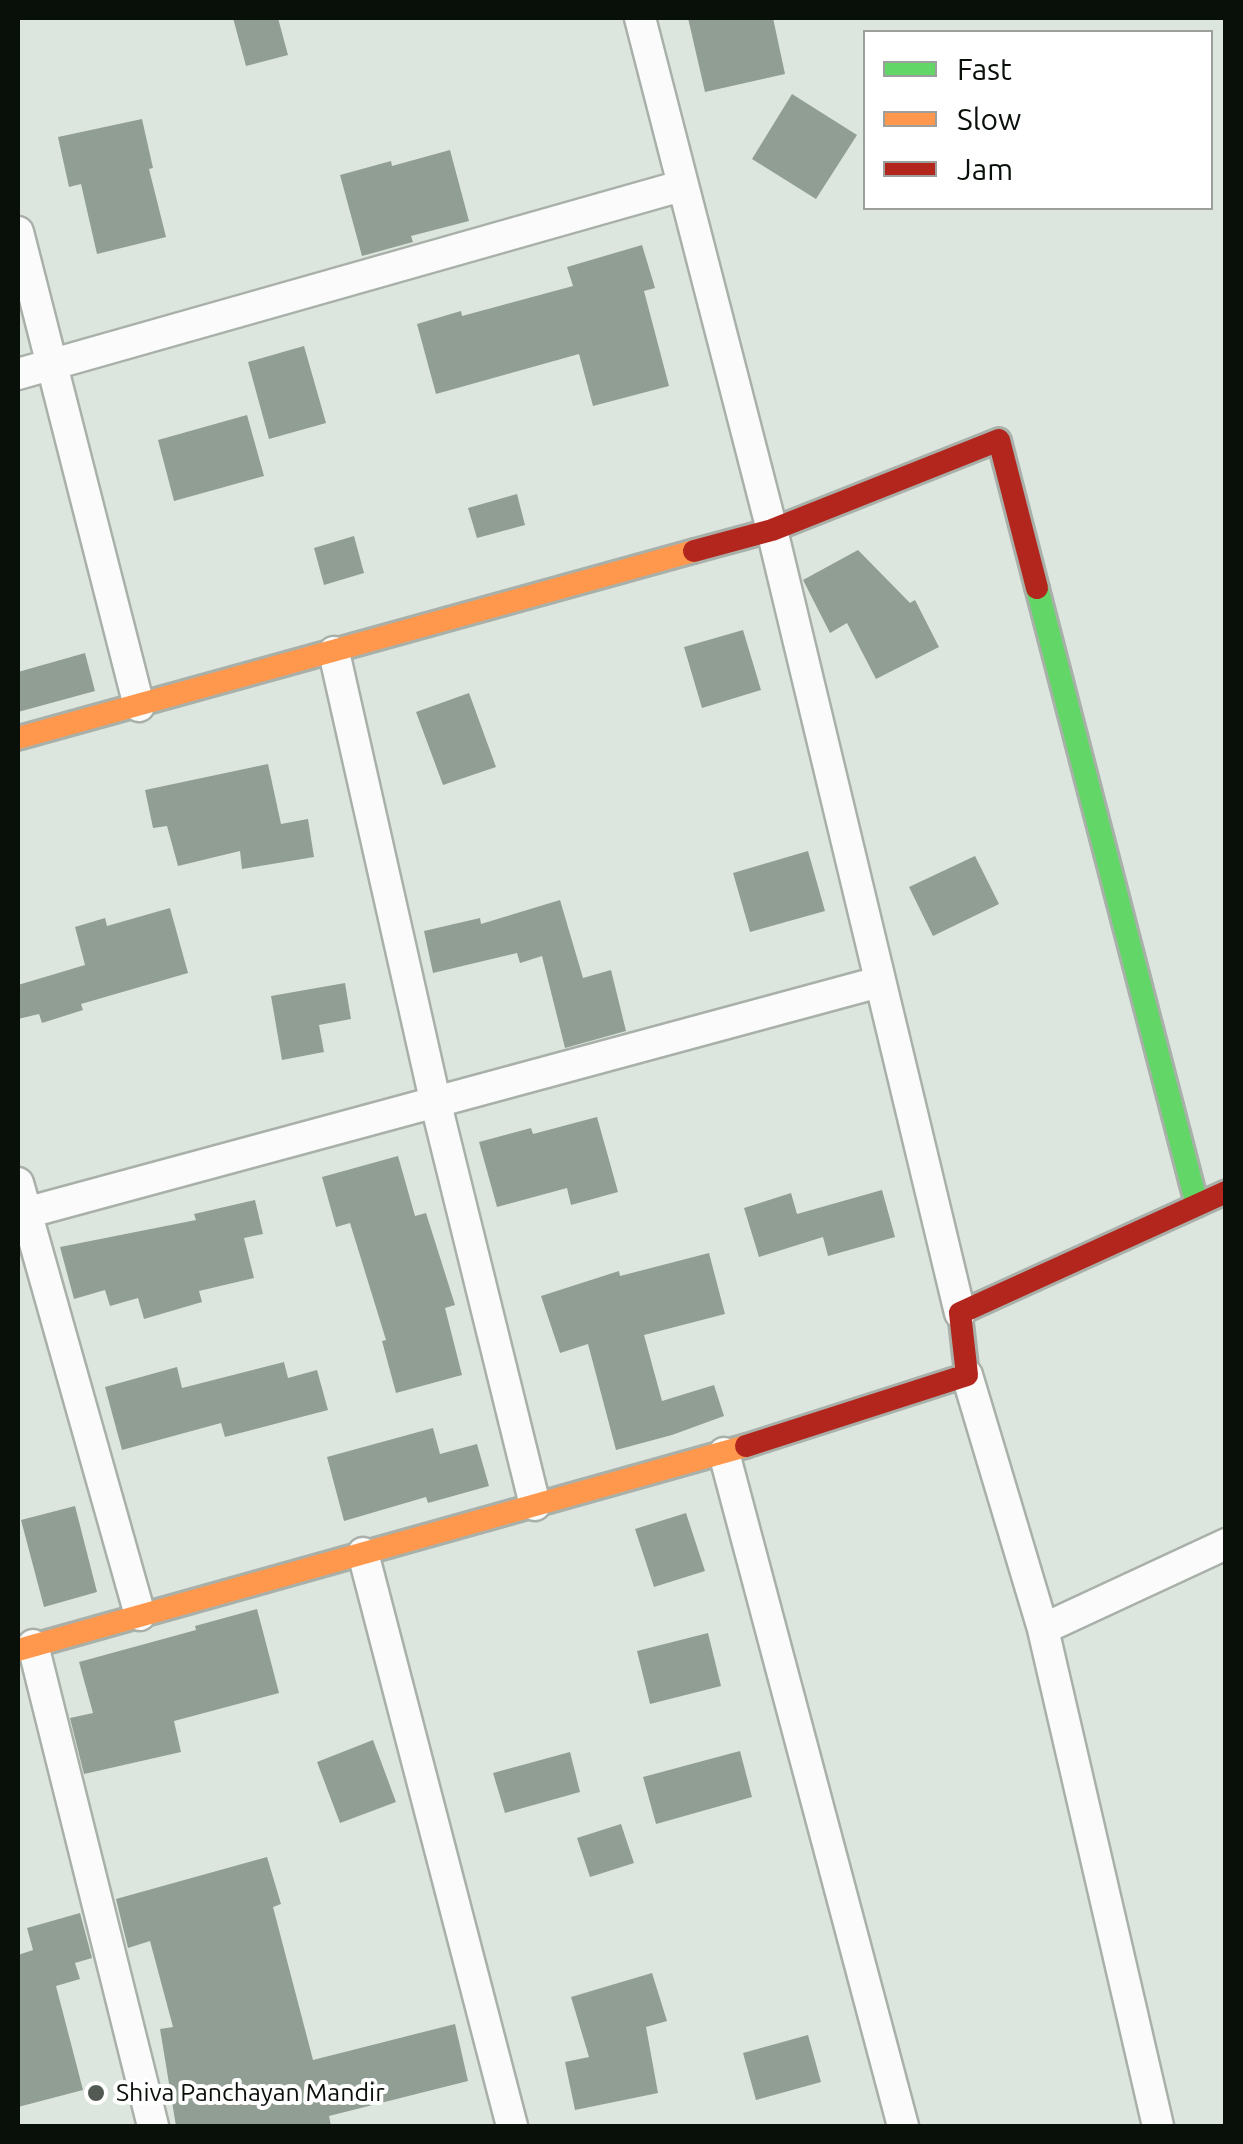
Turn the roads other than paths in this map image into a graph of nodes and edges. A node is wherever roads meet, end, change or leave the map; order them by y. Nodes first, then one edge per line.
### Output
1 (640, 18) edge
2 (682, 186) junction
3 (18, 232) edge
4 (52, 365) junction
5 (18, 374) edge
6 (772, 530) junction
7 (334, 652) junction
8 (139, 706) junction
9 (18, 738) edge
10 (879, 982) junction
11 (435, 1100) junction
12 (1226, 1192) edge
13 (20, 1203) edge
14 (1197, 1205) junction
15 (960, 1313) junction
16 (967, 1374) junction
17 (724, 1453) junction
18 (535, 1505) junction
19 (1226, 1544) edge
20 (363, 1552) junction
21 (140, 1615) junction
22 (1042, 1630) junction
23 (25, 1647) edge
24 (153, 2126) edge
25 (512, 2126) edge
26 (903, 2126) edge
27 (1158, 2126) edge

1 - 2 street
2 - 4 street
2 - 6 street
3 - 4 street
4 - 5 street
4 - 8 street
6 - 7 street
6 - 10 street
6 - 14 street
7 - 8 street
7 - 11 street
8 - 9 street
10 - 11 street
10 - 15 street
11 - 13 street
11 - 18 street
12 - 14 street
13 - 21 street
14 - 15 street
15 - 16 street
16 - 17 street
16 - 22 street
17 - 18 street
17 - 26 street
18 - 20 street
19 - 22 street
20 - 21 street
20 - 25 street
21 - 23 street
22 - 27 street
23 - 24 street

